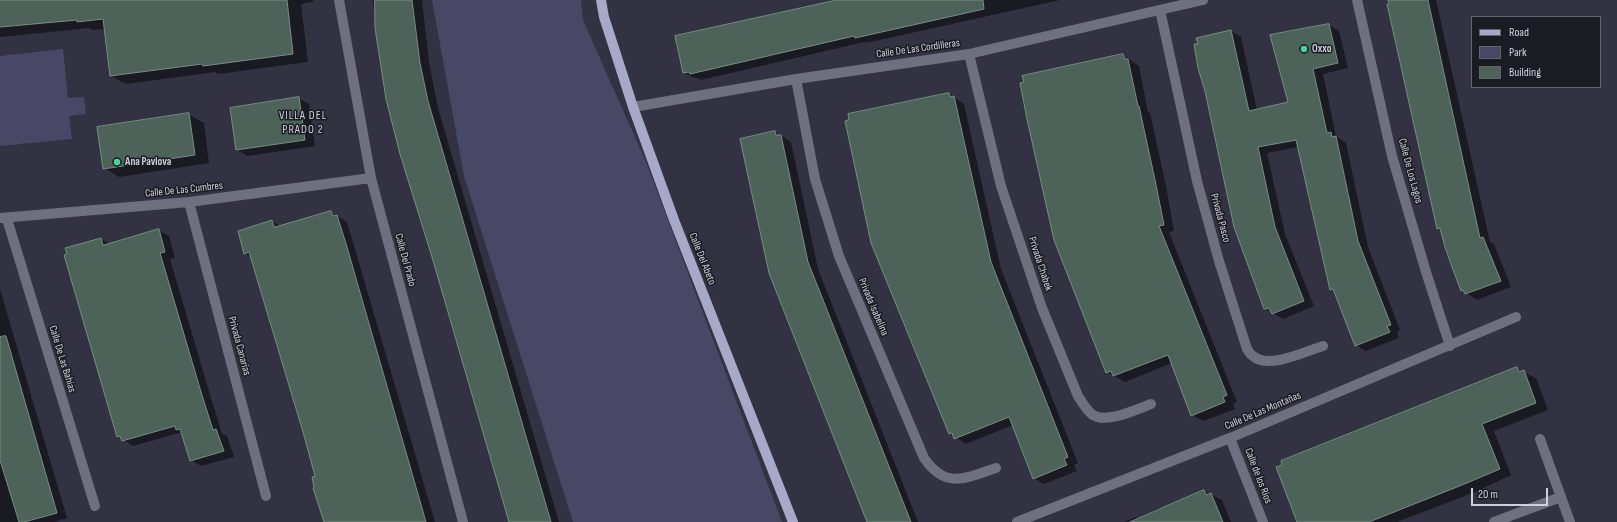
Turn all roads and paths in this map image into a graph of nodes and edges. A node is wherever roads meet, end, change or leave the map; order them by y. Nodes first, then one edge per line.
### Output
1 (339, 0) edge
2 (601, 0) edge
3 (1203, 0) edge
4 (1357, 0) edge
5 (1160, 10) junction
6 (969, 54) junction
7 (796, 79) junction
8 (633, 107) junction
9 (370, 178) junction
10 (189, 202) junction
11 (3, 218) edge
12 (1516, 317) dead end
13 (1323, 346) dead end
14 (1450, 346) junction
15 (1151, 404) dead end
16 (1230, 438) junction
17 (1540, 439) dead end
18 (996, 468) dead end
19 (266, 496) dead end
20 (1561, 497) junction
21 (95, 506) dead end
22 (463, 522) edge
23 (793, 522) edge
24 (1017, 522) edge
25 (1263, 522) edge
26 (1494, 522) edge
27 (1570, 522) edge

1 - 9 street, Calle Del Prado
2 - 8 main road, Calle Del Abeto
3 - 5 street, Calle De Las Cordilleras
4 - 14 street, Calle De Los Lagos
5 - 6 street, Calle De Las Cordilleras
5 - 13 street, Privada Pasco
6 - 7 street, Calle De Las Cordilleras
6 - 15 street, Privada Chabek
7 - 8 street, Calle De Las Cordilleras
7 - 18 street, Privada Isabelina
8 - 23 main road, Calle Del Abeto
9 - 10 street, Calle De Las Cumbres
9 - 22 street, Calle Del Prado
10 - 11 street, Calle De Las Cumbres
10 - 19 street, Privada Canarias
11 - 21 street, Calle De Las Bahías
12 - 14 street, Calle De Las Montañas
14 - 16 street, Calle De Las Montañas
16 - 24 street, Calle De Las Montañas
16 - 25 street, Calle de los Ríos
17 - 20 street
20 - 26 street
20 - 27 street

